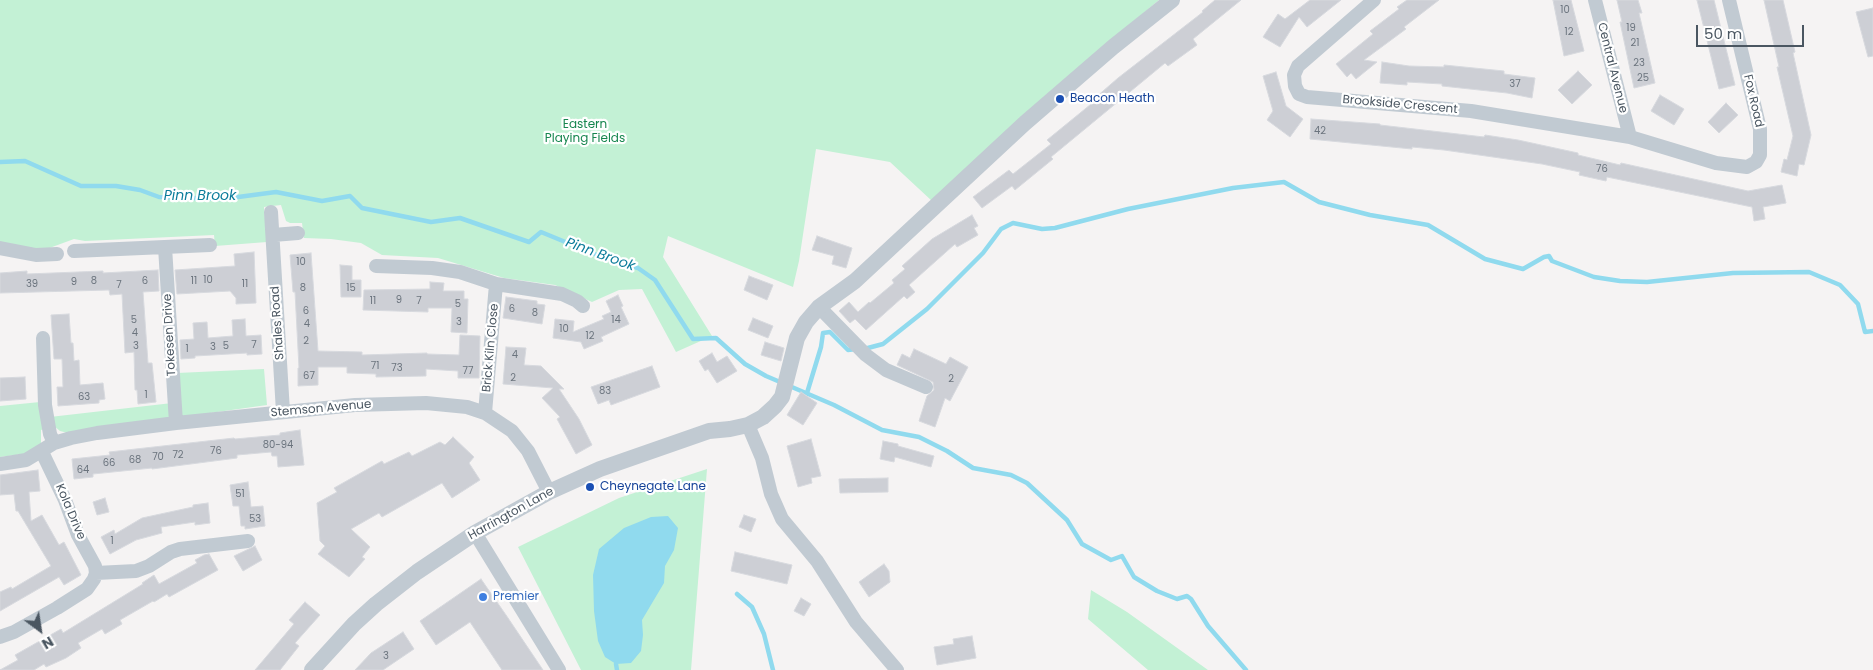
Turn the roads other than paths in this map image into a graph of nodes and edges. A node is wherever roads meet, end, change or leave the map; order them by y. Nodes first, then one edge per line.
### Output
1 (1172, 0) edge
2 (1374, 0) edge
3 (1595, 0) edge
4 (1729, 0) edge
5 (1630, 137) junction
6 (271, 212) dead end
7 (298, 233) dead end
8 (273, 235) junction
9 (210, 244) dead end
10 (165, 247) junction
11 (0, 248) edge
12 (74, 251) dead end
13 (57, 254) dead end
14 (376, 266) dead end
15 (496, 284) junction
16 (583, 306) dead end
17 (819, 307) junction
18 (43, 338) dead end
19 (926, 387) dead end
20 (283, 412) junction
21 (485, 413) junction
22 (176, 423) junction
23 (748, 425) junction
24 (54, 443) junction
25 (42, 452) junction
26 (0, 464) edge
27 (549, 492) junction
28 (475, 533) junction
29 (248, 541) dead end
30 (96, 573) junction
31 (0, 637) edge
32 (312, 670) edge
33 (559, 670) edge
34 (897, 670) edge

1 - 17 street
2 - 5 street, Brookside Crescent
3 - 5 street, Central Avenue
4 - 5 street, Fox Road
6 - 8 street, Shales Road
7 - 8 street
8 - 20 street, Shales Road
9 - 10 street
10 - 12 street
10 - 22 street, Tokesen Drive
11 - 13 street
14 - 15 street
15 - 16 street
15 - 21 street, Brick Kiln Close
17 - 19 street
17 - 23 street
18 - 24 street
20 - 21 street, Stemson Avenue
20 - 22 street, Stemson Avenue
21 - 27 street, Stemson Avenue
22 - 24 street, Stemson Avenue
23 - 27 street, Harrington Lane
23 - 34 street
24 - 25 street, Stemson Avenue
25 - 26 street, Stemson Avenue
25 - 30 street, Kola Drive
27 - 28 street, Harrington Lane
28 - 32 street, Harrington Lane
28 - 33 street
29 - 30 street
30 - 31 street

